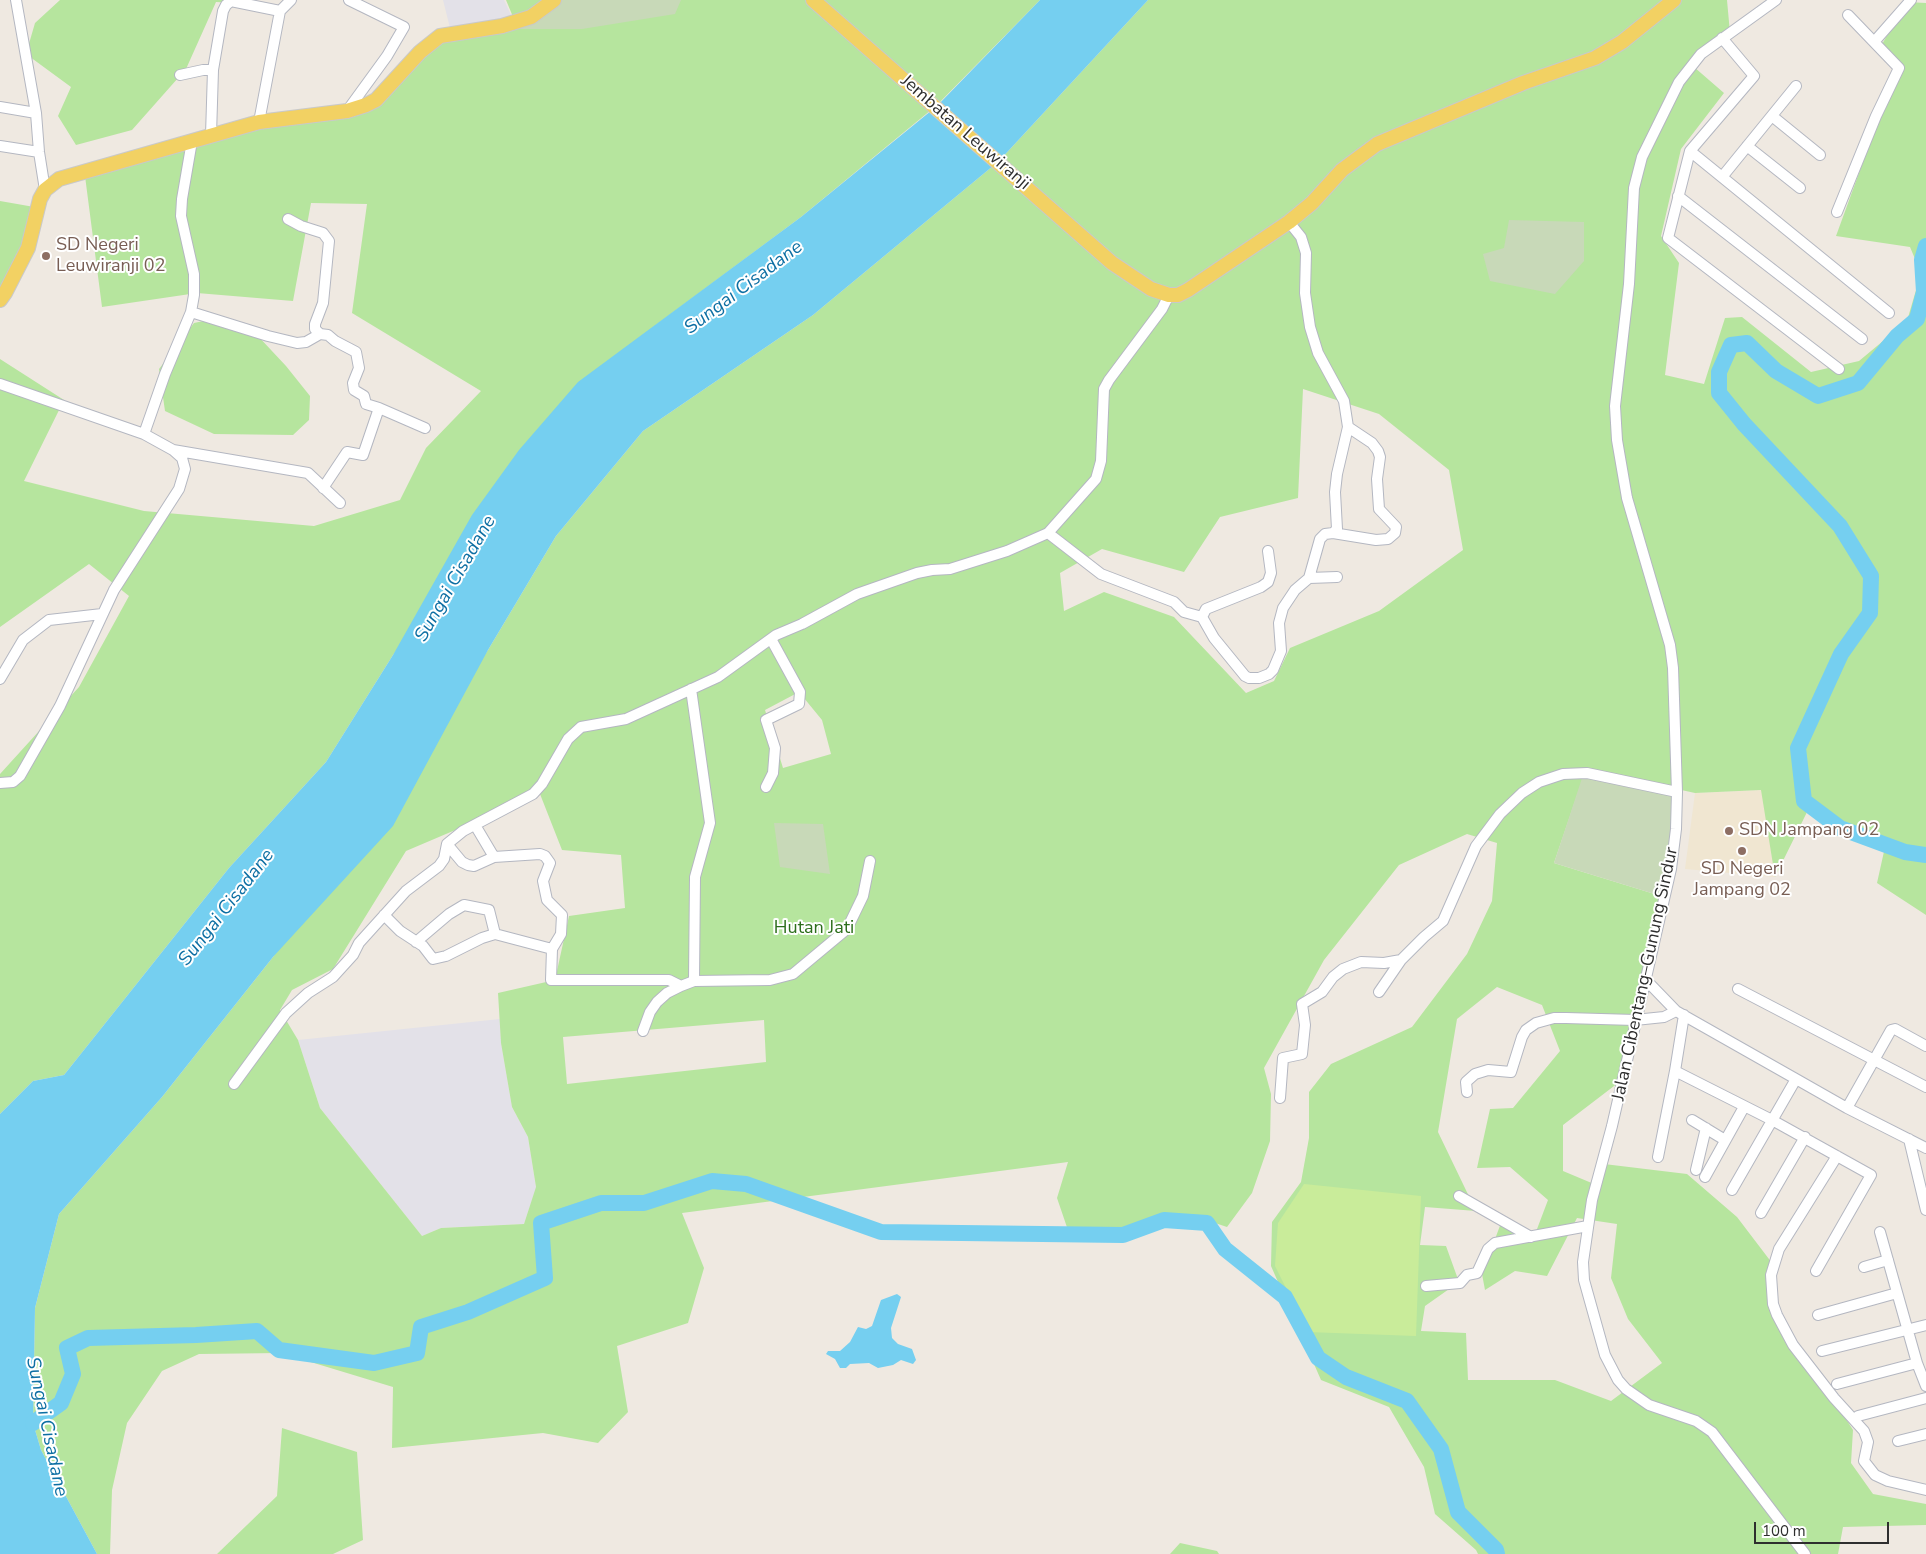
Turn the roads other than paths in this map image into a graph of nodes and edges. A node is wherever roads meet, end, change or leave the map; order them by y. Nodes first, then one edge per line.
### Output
1 (16, 0) edge
2 (291, 0) edge
3 (349, 0) edge
4 (554, 0) edge
5 (813, 0) edge
6 (1674, 0) edge
7 (1776, 0) edge
8 (1911, 0) edge
9 (361, 2) edge
10 (280, 11) junction
11 (1848, 16) dead end
12 (1722, 38) junction
13 (1874, 42) junction
14 (213, 70) junction
15 (180, 75) dead end
16 (1796, 86) dead end
17 (1, 110) edge
18 (347, 111) junction
19 (36, 113) junction
20 (1772, 116) junction
21 (259, 122) junction
22 (211, 135) junction
23 (192, 141) junction
24 (0, 146) edge
25 (1747, 146) junction
26 (1690, 151) junction
27 (39, 152) junction
28 (1820, 155) dead end
29 (1722, 177) junction
30 (1800, 188) dead end
31 (45, 190) junction
32 (1678, 196) junction
33 (1837, 212) dead end
34 (288, 219) dead end
35 (1289, 222) junction
36 (1169, 295) junction
37 (0, 300) edge
38 (190, 312) junction
39 (1889, 313) dead end
40 (320, 334) junction
41 (1862, 339) dead end
42 (1839, 369) dead end
43 (0, 384) edge
44 (379, 408) junction
45 (1348, 427) junction
46 (425, 428) dead end
47 (144, 434) junction
48 (174, 450) junction
49 (323, 488) junction
50 (340, 503) dead end
51 (1048, 533) junction
52 (1333, 533) junction
53 (1268, 551) dead end
54 (1337, 577) dead end
55 (1309, 578) junction
56 (102, 614) junction
57 (1202, 617) junction
58 (771, 639) junction
59 (0, 679) edge
60 (691, 689) junction
61 (0, 783) edge
62 (766, 787) dead end
63 (1677, 792) junction
64 (475, 825) junction
65 (447, 844) junction
66 (494, 857) junction
67 (870, 861) dead end
68 (384, 915) junction
69 (496, 934) junction
70 (416, 942) junction
71 (552, 950) junction
72 (1401, 960) junction
73 (1645, 980) junction
74 (694, 981) junction
75 (680, 986) junction
76 (1738, 989) dead end
77 (1379, 992) dead end
78 (1680, 1013) junction
79 (1635, 1020) junction
80 (643, 1031) dead end
81 (1926, 1046) edge
82 (1873, 1060) junction
83 (1675, 1071) junction
84 (1796, 1079) junction
85 (234, 1084) dead end
86 (1926, 1087) edge
87 (1466, 1092) dead end
88 (1280, 1098) dead end
89 (1744, 1106) junction
90 (1847, 1108) junction
91 (1692, 1120) dead end
92 (1772, 1120) junction
93 (1706, 1128) junction
94 (1805, 1137) junction
95 (1909, 1139) junction
96 (1726, 1140) junction
97 (1926, 1148) edge
98 (1837, 1156) junction
99 (1658, 1157) dead end
100 (1696, 1170) dead end
101 (1705, 1177) dead end
102 (1732, 1190) dead end
103 (1459, 1196) dead end
104 (1926, 1210) edge
105 (1761, 1213) dead end
106 (1588, 1226) junction
107 (1880, 1232) dead end
108 (1531, 1237) junction
109 (1888, 1260) junction
110 (1864, 1267) dead end
111 (1816, 1271) dead end
112 (1426, 1286) dead end
113 (1897, 1293) junction
114 (1818, 1315) dead end
115 (1926, 1325) edge
116 (1907, 1328) junction
117 (1822, 1351) dead end
118 (1917, 1363) junction
119 (1925, 1382) edge
120 (1837, 1384) dead end
121 (1926, 1398) edge
122 (1858, 1416) dead end
123 (1926, 1434) edge
124 (1898, 1441) dead end
125 (1926, 1490) edge
126 (1805, 1554) edge

1 - 19 street
2 - 10 street
3 - 9 street
4 - 18 main road
5 - 36 main road, Jembatan Leuwiranji
6 - 35 main road
7 - 12 street, Jalan Cibentang–Gunung Sindur
8 - 13 street
9 - 18 street
10 - 14 street
10 - 21 street
11 - 13 street
12 - 26 street
12 - 63 street, Jalan Cibentang–Gunung Sindur
13 - 33 street
14 - 15 street
14 - 22 street
16 - 20 street
17 - 19 street
18 - 21 main road
19 - 27 street
20 - 25 street
20 - 28 street
21 - 22 main road
22 - 23 main road
23 - 31 main road
23 - 38 street
24 - 27 street
25 - 29 street
25 - 30 street
26 - 29 street
26 - 32 street
27 - 31 street
29 - 39 street
31 - 37 main road
32 - 41 street
32 - 42 street
34 - 40 street
35 - 36 main road
35 - 45 street
36 - 51 street
38 - 40 street
38 - 47 street
40 - 44 street
43 - 47 street
44 - 46 street
44 - 49 street
45 - 52 street
45 - 52 street
47 - 48 street
48 - 49 street
48 - 56 street
49 - 50 street
51 - 57 street
51 - 58 street
52 - 55 street
53 - 57 street
54 - 55 street
55 - 57 street
56 - 59 street
56 - 61 street
58 - 60 street
58 - 62 street
60 - 64 street
60 - 74 street
63 - 72 street
63 - 73 street, Jalan Cibentang–Gunung Sindur
64 - 65 street
64 - 66 street
65 - 66 street
65 - 68 street
66 - 71 street
67 - 74 street
68 - 70 street
68 - 85 street
69 - 70 street
69 - 70 street
69 - 71 street
71 - 75 street
72 - 77 street
72 - 88 street
73 - 78 street
73 - 79 street, Jalan Cibentang–Gunung Sindur
74 - 75 street
75 - 80 street
76 - 82 street
78 - 79 street
78 - 83 street
78 - 84 street
79 - 87 street
79 - 106 street, Jalan Cibentang–Gunung Sindur
81 - 82 street
82 - 86 street
82 - 90 street
83 - 89 street
83 - 99 street
84 - 90 street
84 - 92 street
89 - 92 street
89 - 96 street
90 - 95 street
91 - 93 street
92 - 94 street
92 - 102 street
93 - 96 street
93 - 100 street
94 - 98 street
94 - 105 street
95 - 97 street
95 - 104 street
96 - 101 street
98 - 111 street
98 - 125 street
103 - 108 street
106 - 108 street
106 - 126 street, Jalan Cibentang–Gunung Sindur
107 - 109 street
108 - 112 street
109 - 110 street
109 - 113 street
113 - 114 street
113 - 116 street
115 - 116 street
116 - 117 street
116 - 118 street
118 - 119 street
118 - 120 street
121 - 122 street
123 - 124 street

